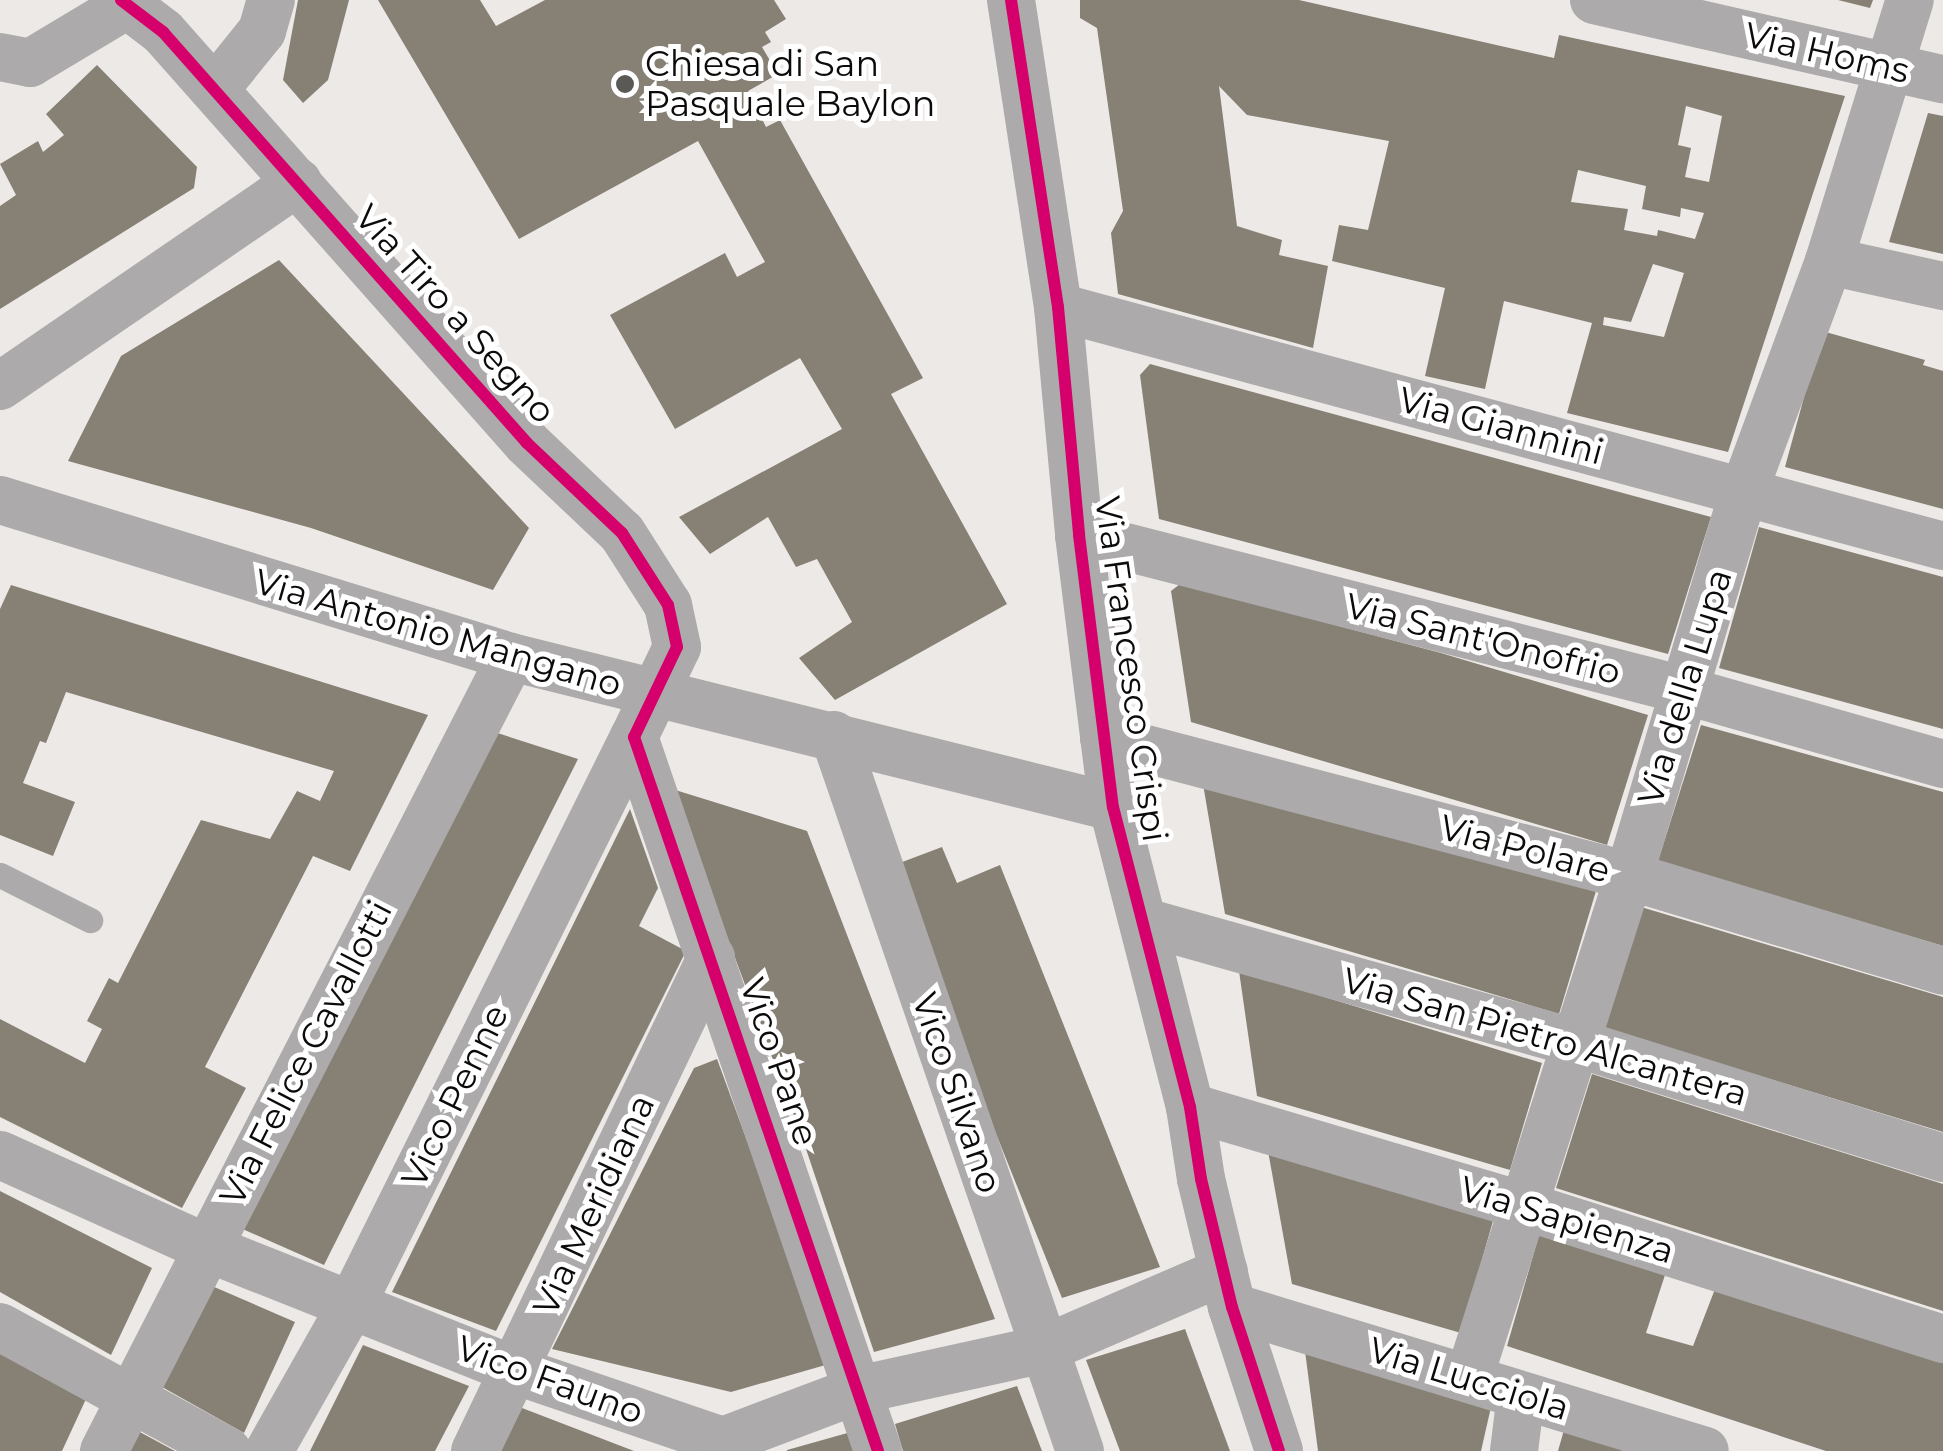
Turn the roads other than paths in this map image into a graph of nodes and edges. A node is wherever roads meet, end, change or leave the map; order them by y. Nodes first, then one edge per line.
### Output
1 (270, 0) edge
2 (1011, 0) edge
3 (1594, 0) edge
4 (1910, 0) edge
5 (124, 2) edge
6 (0, 57) edge
7 (1889, 68) junction
8 (1943, 79) edge
9 (216, 88) junction
10 (298, 182) junction
11 (1829, 261) junction
12 (1943, 286) edge
13 (1058, 307) junction
14 (0, 386) edge
15 (1744, 491) junction
16 (5, 516) edge
17 (1079, 535) junction
18 (1943, 546) edge
19 (511, 657) junction
20 (1683, 690) junction
21 (643, 716) junction
22 (834, 735) junction
23 (1104, 738) junction
24 (1943, 764) edge
25 (1113, 807) junction
26 (0, 875) edge
27 (1629, 876) junction
28 (90, 920) dead end
29 (1145, 922) junction
30 (711, 958) junction
31 (1943, 971) edge
32 (1576, 1043) junction
33 (1190, 1107) junction
34 (0, 1155) edge
35 (1943, 1158) edge
36 (1524, 1206) junction
37 (205, 1247) junction
38 (1228, 1289) junction
39 (352, 1304) junction
40 (0, 1326) edge
41 (1943, 1338) edge
42 (1044, 1349) junction
43 (517, 1371) junction
44 (1470, 1378) junction
45 (858, 1390) junction
46 (1521, 1395) junction
47 (132, 1398) junction
48 (748, 1441) edge
49 (104, 1451) edge
50 (227, 1451) edge
51 (269, 1451) edge
52 (474, 1451) edge
53 (878, 1451) edge
54 (1080, 1451) edge
55 (1279, 1451) edge
56 (1514, 1451) edge
57 (1705, 1451) edge

1 - 9 street
2 - 13 street, Via Francesco Crispi
3 - 7 street, Via Homs
4 - 7 street, Via della Lupa
5 - 6 street
5 - 9 street, Via Tiro a Segno
7 - 8 street, Via Homs
7 - 11 street, Via della Lupa
9 - 10 street, Via Tiro a Segno
10 - 14 street
10 - 21 street, Via Tiro a Segno
11 - 12 street
11 - 15 street, Via della Lupa
13 - 15 street, Via Giannini
13 - 17 street, Via Francesco Crispi
15 - 18 street, Via Giannini
15 - 20 street, Via della Lupa
16 - 19 street, Via Antonio Mangano
17 - 20 street, Via Sant'Onofrio
17 - 23 street, Via Francesco Crispi
19 - 21 street, Via Antonio Mangano
19 - 37 street, Via Felice Cavallotti
20 - 24 street, Via Sant'Onofrio
20 - 27 street, Via della Lupa
21 - 22 street, Via Antonio Mangano
21 - 30 street, Vico Pane
21 - 39 street, Vico Penne
22 - 25 street, Via Antonio Mangano
22 - 42 street, Vico Silvano
23 - 25 street, Via Francesco Crispi
23 - 27 street, Via Polare
25 - 29 street, Via Francesco Crispi
26 - 28 lane
27 - 31 street, Via Polare
27 - 32 street, Via della Lupa
29 - 32 street, Via San Pietro Alcantera
29 - 33 street, Via Francesco Crispi
30 - 43 street, Via Meridiana
30 - 45 street, Vico Pane
32 - 35 street, Via San Pietro Alcantera
32 - 36 street, Via della Lupa
33 - 36 street, Via Sapienza
33 - 38 street, Via Francesco Crispi
34 - 37 street, Vico Fauno
36 - 41 street, Via Sapienza
36 - 44 street, Via della Lupa
37 - 39 street, Vico Fauno
37 - 47 street, Via Felice Cavallotti
38 - 42 street, Vico Fauno
38 - 44 street, Via Lucciola
38 - 55 street, Via Francesco Crispi
39 - 43 street, Vico Fauno
39 - 51 street, Vico Penne
40 - 47 street
42 - 45 street, Vico Fauno
42 - 54 street, Vico Silvano
43 - 48 street, Vico Fauno
43 - 52 street, Via Meridiana
44 - 46 street, Via Lucciola
45 - 48 street, Vico Fauno
45 - 53 street, Vico Pane
46 - 56 street
46 - 57 street, Via Lucciola
47 - 49 street, Via Felice Cavallotti
47 - 50 street

